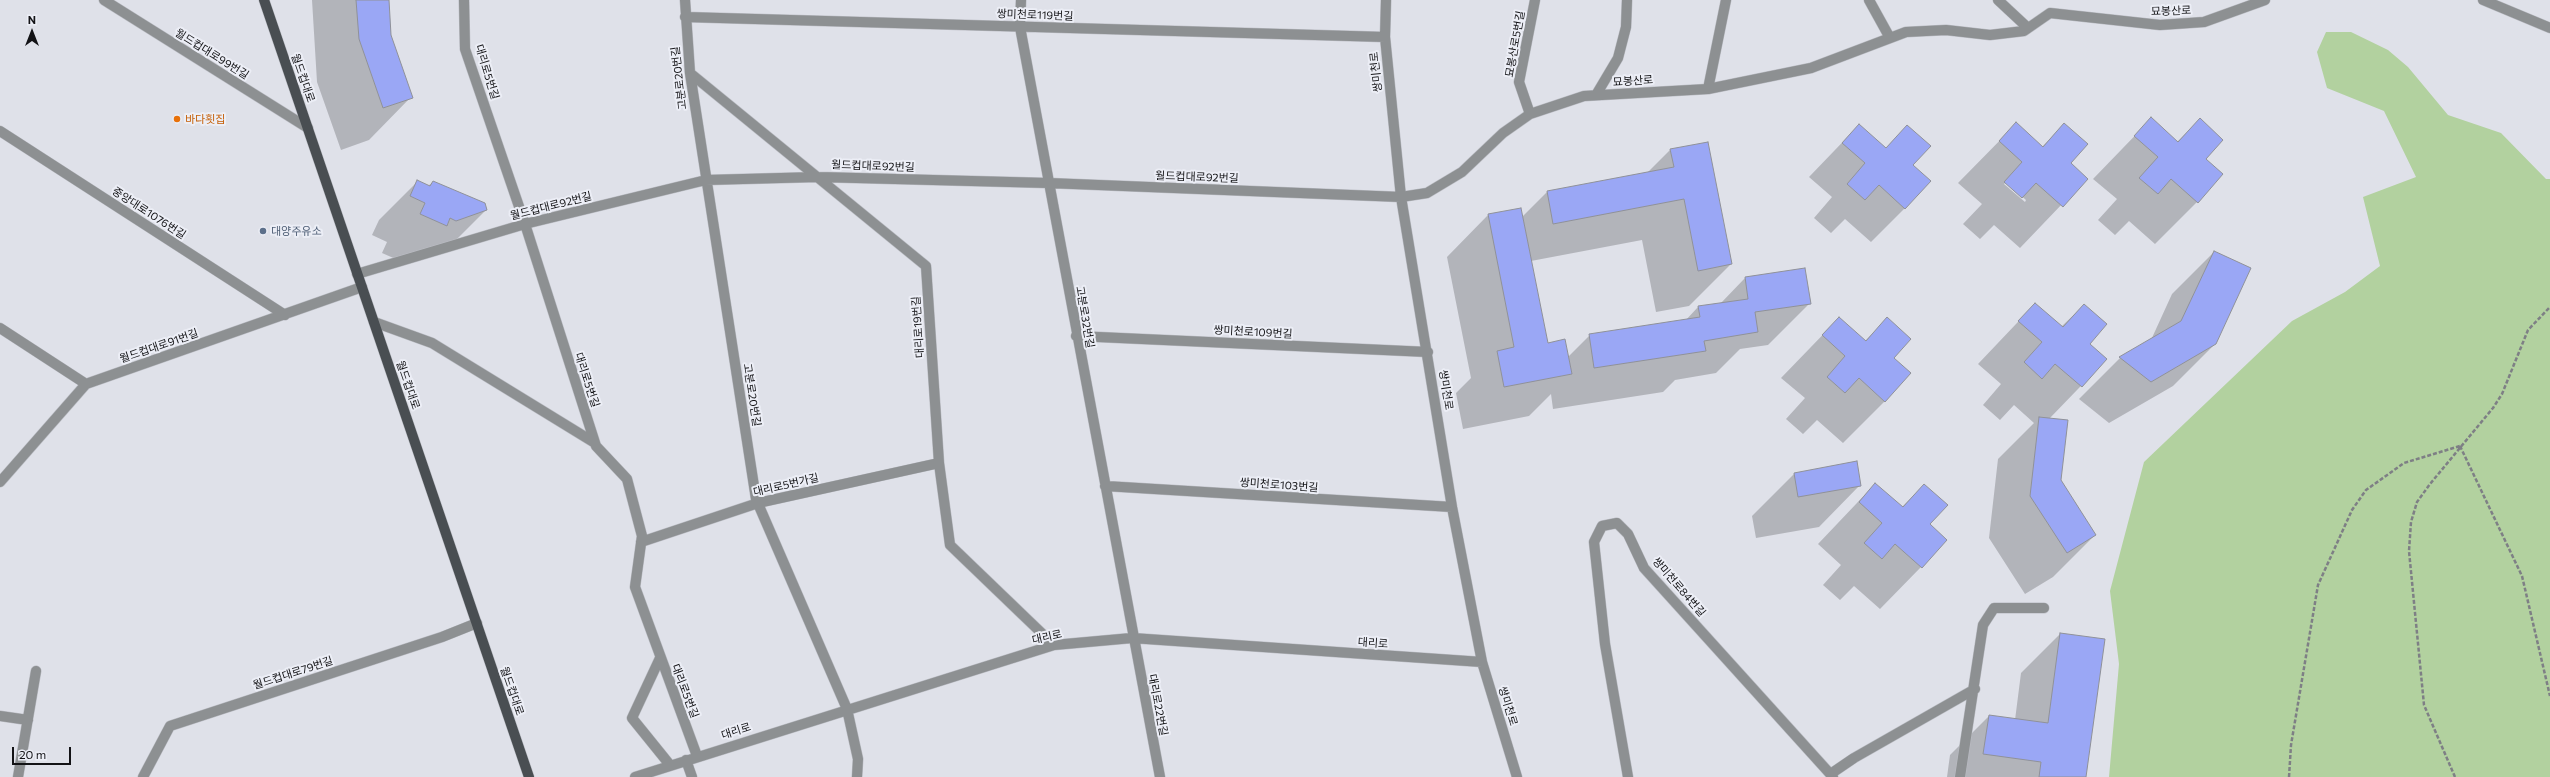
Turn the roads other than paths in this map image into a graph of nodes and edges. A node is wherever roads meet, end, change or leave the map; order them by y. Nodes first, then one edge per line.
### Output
1 (104, 0) edge
2 (264, 0) edge
3 (464, 0) edge
4 (685, 0) edge
5 (1021, 0) edge
6 (1386, 0) edge
7 (1535, 0) edge
8 (1627, 0) edge
9 (1726, 0) edge
10 (1869, 0) edge
11 (1998, 0) edge
12 (2265, 0) edge
13 (2483, 0) edge
14 (685, 17) junction
15 (1020, 27) junction
16 (2028, 28) junction
17 (2550, 28) edge
18 (1385, 37) junction
19 (1890, 38) junction
20 (690, 73) junction
21 (1708, 89) junction
22 (1596, 95) junction
23 (1530, 114) junction
24 (308, 128) junction
25 (0, 131) edge
26 (818, 177) junction
27 (706, 180) junction
28 (1048, 183) junction
29 (1401, 198) junction
30 (525, 224) junction
31 (357, 274) junction
32 (362, 287) junction
33 (285, 315) junction
34 (374, 322) junction
35 (0, 328) edge
36 (1076, 336) junction
37 (1428, 352) junction
38 (86, 384) junction
39 (595, 443) junction
40 (939, 463) junction
41 (0, 482) edge
42 (1105, 486) junction
43 (758, 503) junction
44 (1452, 507) junction
45 (641, 542) junction
46 (2044, 608) dead end
47 (477, 623) junction
48 (1132, 638) junction
49 (1054, 645) junction
50 (660, 658) junction
51 (1482, 662) junction
52 (36, 671) dead end
53 (1975, 689) junction
54 (847, 709) junction
55 (0, 716) edge
56 (28, 720) junction
57 (697, 756) junction
58 (686, 760) junction
59 (670, 765) junction
60 (1833, 775) edge
61 (18, 777) edge
62 (143, 777) edge
63 (529, 777) edge
64 (635, 777) edge
65 (692, 777) edge
66 (857, 777) edge
67 (1160, 777) edge
68 (1517, 777) edge
69 (1628, 777) edge
70 (1960, 777) edge

1 - 24 street, 월드컵대로99번길
2 - 24 main road, 월드컵대로
3 - 30 street, 대리로5번길
4 - 14 street, 고분로20번길
5 - 15 street, 고분로32번길
6 - 18 street, 쌍미천로
7 - 23 street, 묘봉산로5번길
8 - 22 street
9 - 21 street
10 - 19 street
11 - 16 street
12 - 16 street, 묘봉산로
13 - 17 street
14 - 15 street, 쌍미천로119번길
14 - 20 street, 고분로20번길
15 - 18 street, 쌍미천로119번길
15 - 28 street, 고분로32번길
16 - 19 street, 묘봉산로
18 - 29 street, 쌍미천로
19 - 21 street, 묘봉산로
20 - 26 street, 대리로19번길
20 - 27 street, 고분로20번길
21 - 22 street, 묘봉산로
22 - 23 street, 묘봉산로
23 - 29 street, 묘봉산로
24 - 31 main road, 월드컵대로
25 - 33 street, 중앙대로1076번길
26 - 27 street, 월드컵대로92번길
26 - 28 street, 월드컵대로92번길
26 - 40 street, 대리로19번길
27 - 30 street, 월드컵대로92번길
27 - 43 street, 고분로20번길
28 - 29 street, 월드컵대로92번길
28 - 36 street, 고분로32번길
29 - 37 street, 쌍미천로
30 - 31 street, 월드컵대로92번길
30 - 39 street, 대리로5번길
31 - 32 main road, 월드컵대로
32 - 33 street, 월드컵대로91번길
32 - 34 main road, 월드컵대로
33 - 38 street, 월드컵대로91번길
34 - 39 street
34 - 47 main road, 월드컵대로
35 - 38 street
36 - 37 street, 쌍미천로109번길
36 - 42 street, 고분로32번길
37 - 44 street, 쌍미천로
38 - 41 street, 월드컵대로91번길
39 - 45 street, 대리로5번길
40 - 43 street, 대리로5번가길
40 - 49 street, 대리로19번길
42 - 44 street, 쌍미천로103번길
42 - 48 street, 고분로32번길
43 - 45 street, 대리로5번가길
43 - 54 street, 고분로20번길
44 - 51 street, 쌍미천로
45 - 50 street, 대리로5번길
46 - 53 street
47 - 62 street, 월드컵대로79번길
47 - 63 main road, 월드컵대로
48 - 49 street, 대리로
48 - 51 street, 대리로
48 - 67 street, 대리로22번길
49 - 54 street, 대리로
50 - 57 street, 대리로5번길
50 - 59 street
51 - 68 street, 쌍미천로
52 - 56 street
53 - 60 street, 쌍미천로84번길
53 - 70 street
54 - 57 street, 대리로
54 - 66 street, 고분로20번길
55 - 56 street
56 - 61 street
57 - 58 street, 대리로
58 - 59 street, 대리로
58 - 65 street
59 - 64 street, 대리로
60 - 69 street, 쌍미천로84번길

